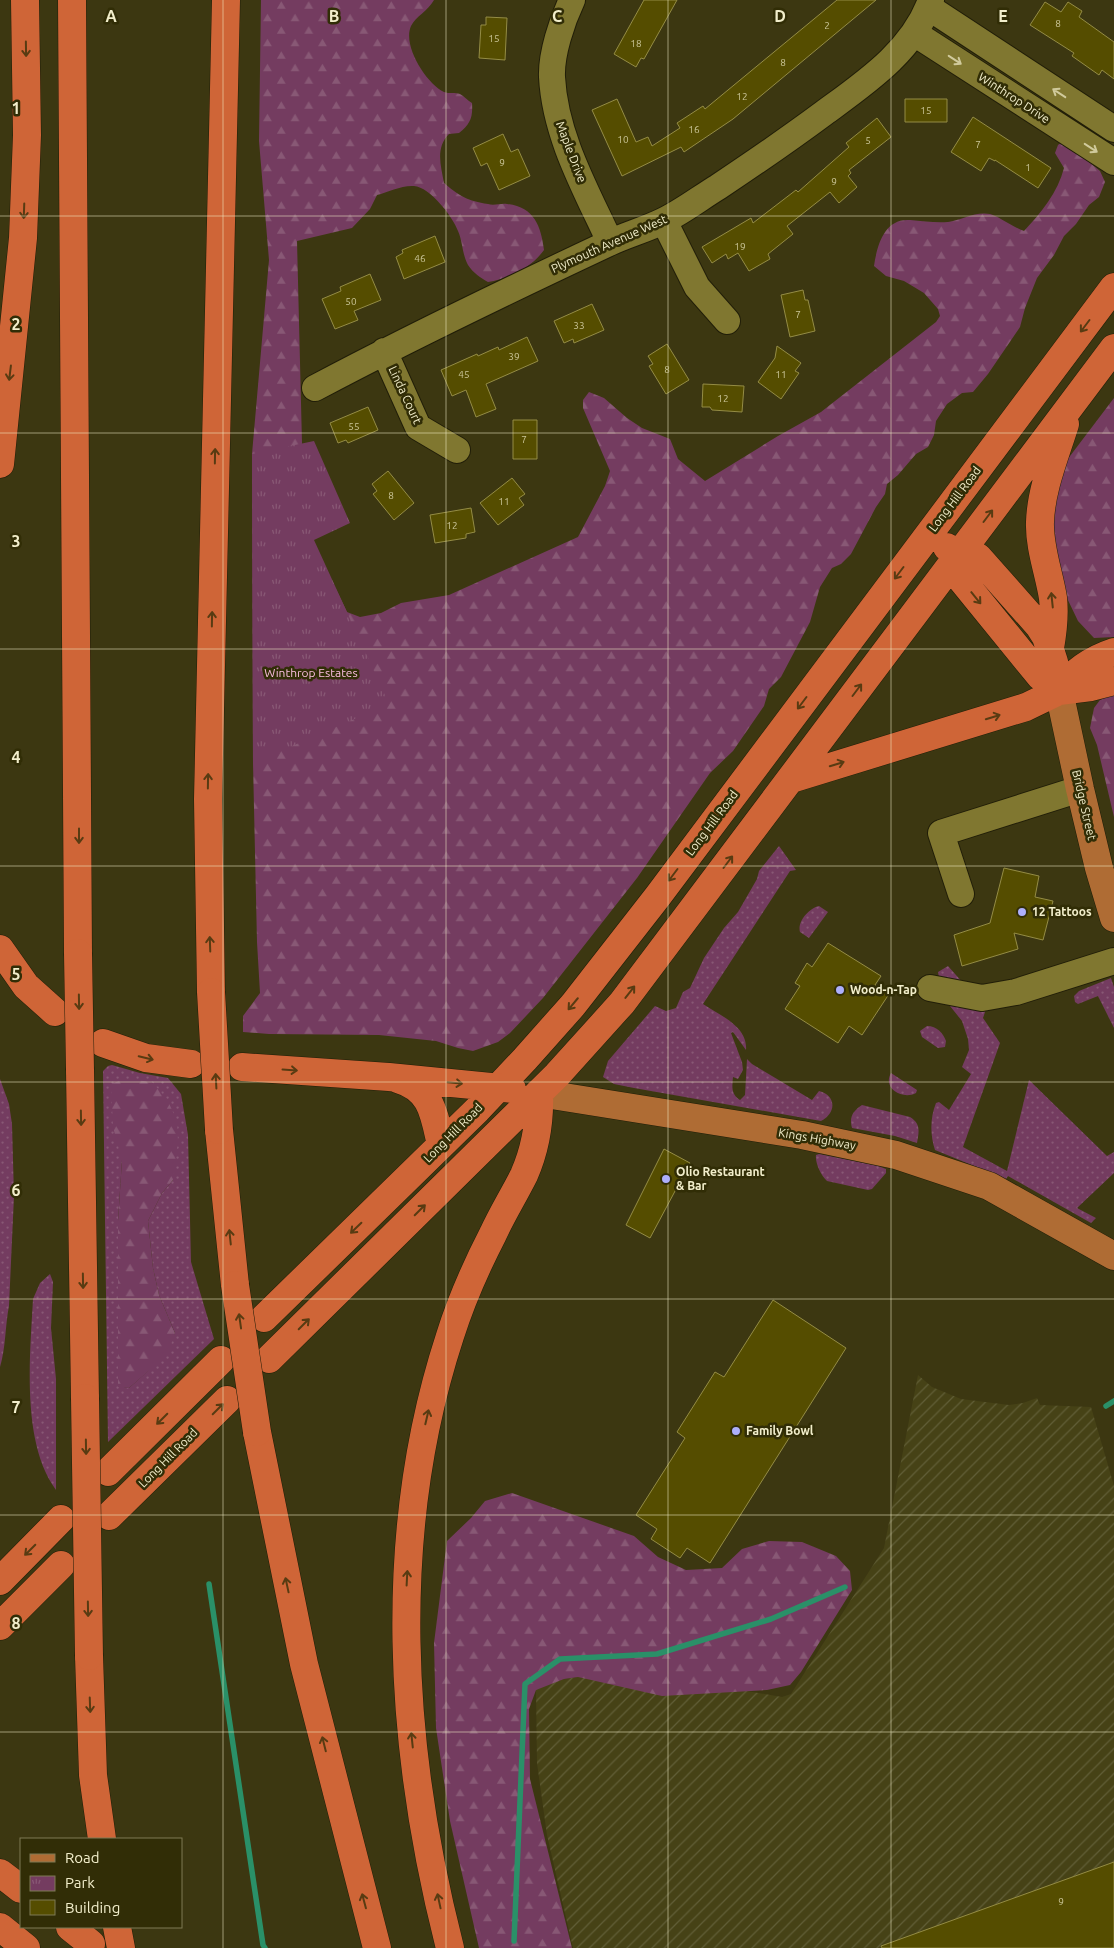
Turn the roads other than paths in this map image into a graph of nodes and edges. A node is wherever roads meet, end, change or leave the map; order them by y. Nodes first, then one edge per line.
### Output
1 (25, 0) edge
2 (72, 0) edge
3 (87, 0) edge
4 (226, 0) edge
5 (236, 0) edge
6 (572, 0) edge
7 (924, 16) edge
8 (223, 123) junction
9 (1114, 129) edge
10 (1114, 162) edge
11 (664, 221) junction
12 (610, 242) junction
13 (1114, 287) edge
14 (727, 320) dead end
15 (1114, 348) edge
16 (384, 351) junction
17 (315, 388) dead end
18 (1070, 407) junction
19 (457, 450) dead end
20 (0, 464) edge
21 (929, 534) junction
22 (958, 556) junction
23 (1050, 648) junction
24 (1114, 652) edge
25 (1114, 681) edge
26 (1058, 691) junction
27 (790, 779) junction
28 (1080, 789) junction
29 (79, 800) junction
30 (961, 894) dead end
31 (1114, 918) edge
32 (0, 950) edge
33 (1114, 961) edge
34 (930, 988) dead end
35 (54, 1012) dead end
36 (103, 1043) dead end
37 (191, 1064) dead end
38 (242, 1067) dead end
39 (389, 1077) junction
40 (499, 1087) junction
41 (538, 1093) junction
42 (441, 1145) junction
43 (1114, 1256) edge
44 (264, 1318) dead end
45 (270, 1359) dead end
46 (221, 1360) dead end
47 (227, 1400) dead end
48 (108, 1472) dead end
49 (109, 1516) dead end
50 (61, 1519) dead end
51 (61, 1565) dead end
52 (0, 1581) edge
53 (0, 1626) edge
54 (102, 1838) edge
55 (0, 1873) edge
56 (20, 1888) edge
57 (0, 1927) edge
58 (71, 1928) edge
59 (116, 1928) edge
60 (91, 1944) dead end
61 (26, 1948) edge
62 (121, 1948) edge
63 (377, 1948) edge
64 (450, 1948) edge

1 -> 20 highway
2 - 29 highway
3 - 29 highway
4 - 8 highway
5 - 8 highway
6 - 12 street, Maple Drive
9 -> 7 street
7 -> 10 street, Winthrop Drive
7 - 11 street, Plymouth Avenue West
63 -> 8 highway, bridge
11 - 12 street, Plymouth Avenue West
11 - 14 street
12 - 16 street, Plymouth Avenue West
13 -> 21 highway, Long Hill Road
15 - 18 highway
16 - 17 street, Plymouth Avenue West
16 - 19 street, Linda Court
22 -> 18 highway
23 -> 18 highway
21 - 22 highway, Bridge Street
21 -> 40 highway, Long Hill Road
22 - 23 highway, Bridge Street
22 -> 26 highway
27 -> 22 highway
23 - 26 highway, Bridge Street
24 - 26 highway
25 - 26 highway
27 -> 26 highway
26 - 28 main road, Bridge Street
41 -> 27 highway
28 - 30 street
28 - 31 main road, Bridge Street
29 -> 54 highway, bridge
32 - 35 highway
33 - 34 street
36 -> 37 highway
38 -> 39 highway
39 -> 40 highway, Kings Highway
39 - 42 highway
40 - 41 highway, Kings Highway
40 - 42 highway, Long Hill Road
41 - 43 main road, Kings Highway
45 -> 41 highway
64 -> 41 highway
42 -> 44 highway, Long Hill Road
46 -> 48 highway
49 -> 47 highway, Long Hill Road
50 -> 52 highway
51 - 53 highway
55 - 56 highway
57 - 61 highway
58 - 60 highway
59 - 62 highway

